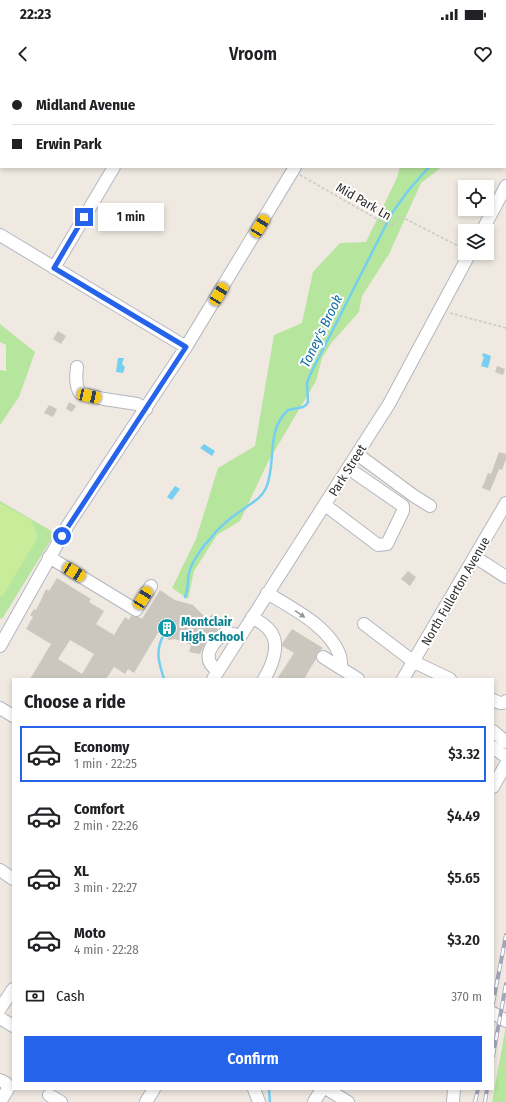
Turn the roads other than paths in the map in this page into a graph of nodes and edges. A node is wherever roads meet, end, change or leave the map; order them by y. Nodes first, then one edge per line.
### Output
1 (113, 168) edge
2 (294, 169) edge
3 (506, 186) edge
4 (486, 224) edge
5 (0, 235) edge
6 (466, 260) edge
7 (54, 268) junction
8 (186, 347) junction
9 (77, 367) dead end
10 (146, 409) junction
11 (357, 454) junction
12 (348, 468) junction
13 (506, 503) edge
14 (325, 506) junction
15 (430, 506) dead end
16 (49, 557) junction
17 (475, 557) junction
18 (506, 577) edge
19 (151, 586) dead end
20 (267, 593) junction
21 (252, 617) junction
22 (364, 624) dead end
23 (240, 637) junction
24 (0, 646) edge
25 (322, 657) dead end
26 (414, 662) junction
27 (343, 673) edge
28 (215, 675) edge
29 (265, 678) edge
30 (356, 678) edge
31 (404, 678) edge
32 (448, 678) edge
33 (494, 700) edge
34 (506, 701) edge
35 (0, 708) edge
36 (12, 715) edge
37 (494, 732) edge
38 (506, 742) edge
39 (494, 748) edge
40 (506, 757) edge
41 (506, 764) edge
42 (494, 785) edge
43 (0, 870) edge
44 (12, 878) edge
45 (12, 990) edge
46 (0, 1009) edge
47 (494, 1014) edge
48 (0, 1018) edge
49 (506, 1021) edge
50 (12, 1025) edge
51 (0, 1080) edge
52 (153, 1090) edge
53 (254, 1090) edge
54 (321, 1090) edge
55 (329, 1090) edge
56 (49, 1095) dead end
57 (0, 1102) edge
58 (61, 1102) edge
59 (146, 1102) edge
60 (259, 1102) edge
61 (314, 1102) edge
62 (348, 1102) edge

1 - 7 street
2 - 8 street
3 - 4 street
5 - 7 street
6 - 11 street, Park Street
7 - 8 street
8 - 10 street
9 - 10 street
10 - 16 street
11 - 12 street, Park Street
11 - 15 street
12 - 14 street, Park Street
12 - 14 street
13 - 17 street, North Fullerton Avenue
14 - 20 street, Park Street
16 - 19 street
16 - 24 street
17 - 18 street
17 - 26 street, North Fullerton Avenue
20 - 21 street, Park Street
20 -> 27 street
21 - 23 street, Park Street
21 - 29 street
22 - 26 street
23 - 28 street, Park Street
23 - 28 street
25 - 27 street
26 - 31 street, North Fullerton Avenue
26 - 32 street
27 - 30 street
33 - 34 street
35 - 36 street
37 - 38 street
39 - 40 street
41 - 42 street
43 - 44 street
45 - 46 street
47 - 49 street
48 - 50 street
51 - 57 street
52 - 59 street
53 - 60 street
54 - 61 street
55 - 62 street
56 - 58 street

